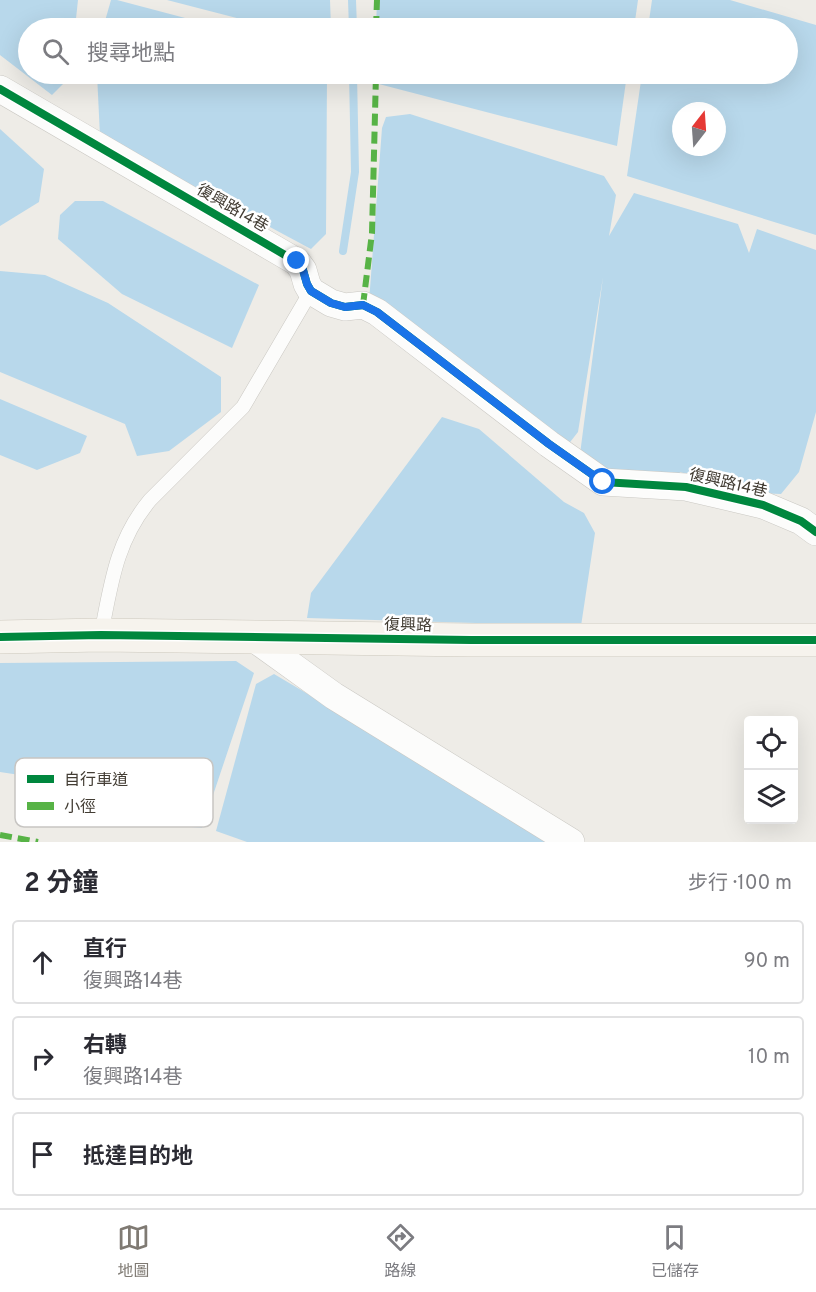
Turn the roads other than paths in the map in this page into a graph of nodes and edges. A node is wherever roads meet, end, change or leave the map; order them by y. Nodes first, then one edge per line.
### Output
1 (0, 89) edge
2 (311, 291) junction
3 (816, 532) edge
4 (101, 635) junction
5 (0, 636) edge
6 (252, 637) junction
7 (816, 640) edge
8 (571, 842) edge

1 - 2 street, 復興路14巷
2 - 3 street, 復興路14巷
2 - 4 lane
4 - 5 street, 復興路
4 - 6 street, 復興路
6 - 7 street, 復興路
6 - 8 street

